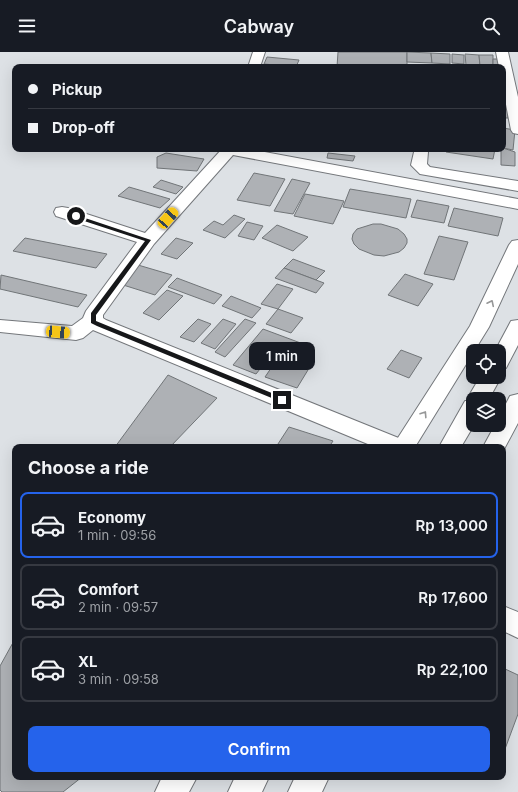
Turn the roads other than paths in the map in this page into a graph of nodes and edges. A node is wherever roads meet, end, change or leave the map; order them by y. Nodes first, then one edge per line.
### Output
1 (259, 52) edge
2 (502, 52) edge
3 (255, 64) edge
4 (503, 64) edge
5 (506, 92) edge
6 (507, 102) edge
7 (518, 130) edge
8 (227, 152) edge
9 (246, 152) edge
10 (421, 152) dead end
11 (518, 186) edge
12 (518, 204) edge
13 (62, 212) dead end
14 (148, 240) junction
15 (518, 245) edge
16 (93, 321) junction
17 (0, 326) edge
18 (518, 326) edge
19 (507, 358) edge
20 (518, 402) edge
21 (466, 420) edge
22 (391, 444) edge
23 (405, 444) edge
24 (452, 444) edge
25 (496, 444) edge
26 (506, 619) edge
27 (518, 625) edge
28 (179, 780) edge
29 (251, 780) edge
30 (310, 780) edge
31 (171, 792) edge
32 (244, 792) edge
33 (304, 792) edge

1 - 3 main road
2 - 4 main road
5 - 6 main road
6 - 7 main road
8 - 14 main road
9 - 12 main road
10 - 11 main road
13 - 14 main road
14 - 16 main road
23 -> 15 main road
16 - 17 main road
16 - 22 main road
18 - 19 main road
20 - 25 main road
21 - 24 main road
26 - 27 main road
28 - 31 main road
29 - 32 main road
30 - 33 main road

